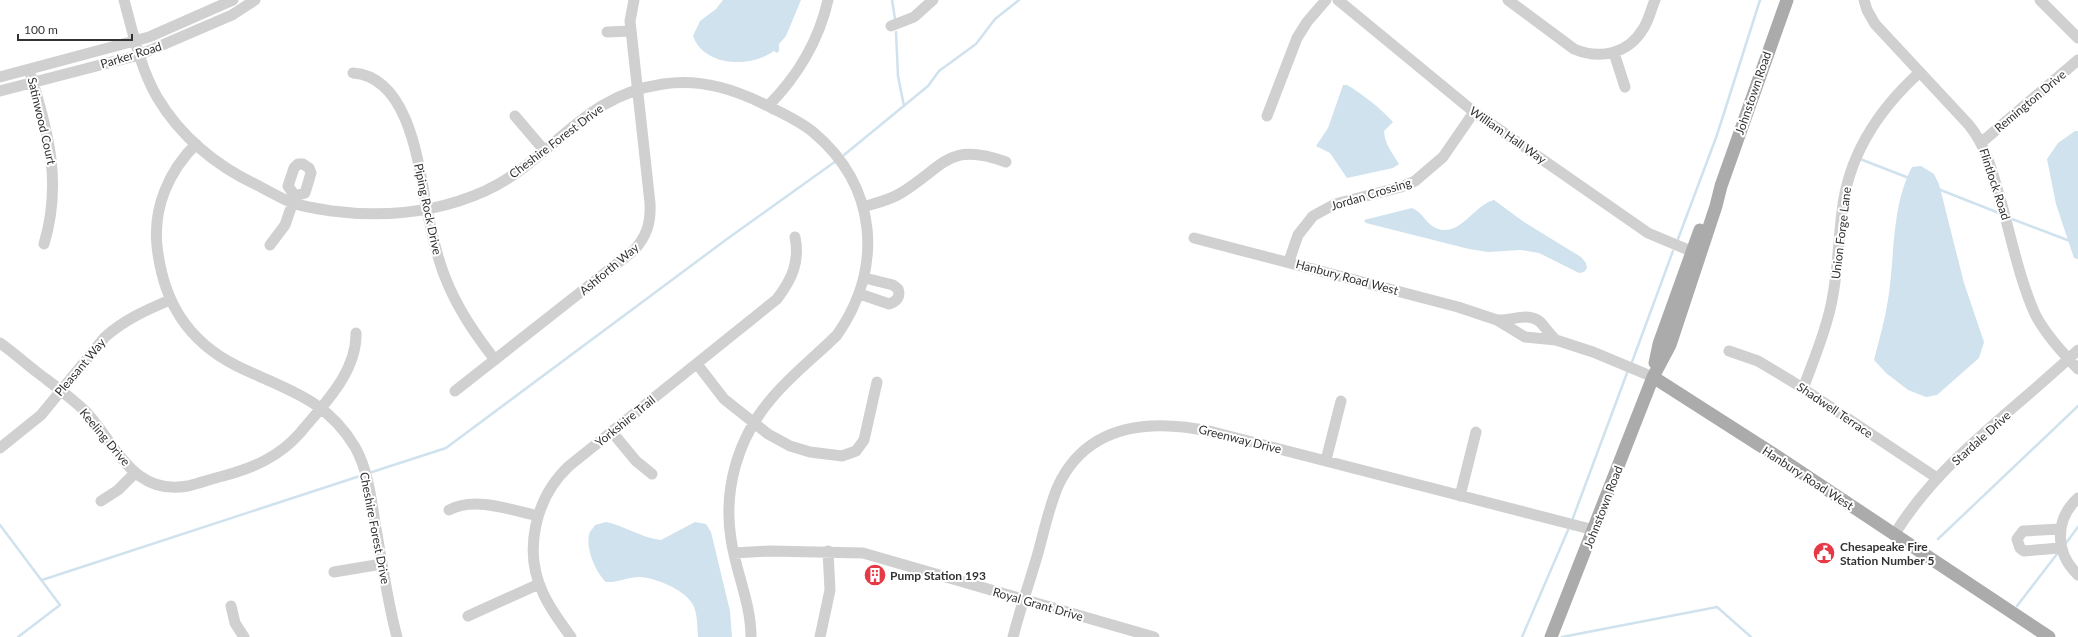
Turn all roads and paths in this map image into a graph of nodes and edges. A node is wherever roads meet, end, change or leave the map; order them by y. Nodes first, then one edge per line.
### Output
1 (124, 0) edge
2 (233, 0) edge
3 (255, 0) edge
4 (634, 0) edge
5 (828, 0) edge
6 (933, 0) edge
7 (1326, 0) edge
8 (1338, 0) edge
9 (1508, 0) edge
10 (1655, 0) edge
11 (1787, 0) edge
12 (1864, 0) edge
13 (2040, 0) edge
14 (891, 26) dead end
15 (631, 31) junction
16 (607, 32) dead end
17 (2078, 38) edge
18 (135, 42) junction
19 (1614, 53) junction
20 (139, 55) junction
21 (2078, 60) edge
22 (30, 69) junction
23 (1920, 72) junction
24 (353, 73) dead end
25 (0, 77) edge
26 (34, 83) junction
27 (1625, 87) dead end
28 (637, 89) junction
29 (0, 91) edge
30 (768, 106) junction
31 (1474, 112) junction
32 (515, 116) dead end
33 (1267, 116) dead end
34 (1982, 142) junction
35 (196, 144) junction
36 (544, 150) junction
37 (1006, 162) dead end
38 (1721, 186) junction
39 (294, 200) junction
40 (864, 207) junction
41 (427, 210) junction
42 (795, 236) dead end
43 (1194, 238) dead end
44 (44, 244) dead end
45 (270, 245) dead end
46 (1691, 251) junction
47 (1290, 261) junction
48 (865, 278) junction
49 (860, 294) junction
50 (170, 300) junction
51 (1497, 320) junction
52 (356, 333) dead end
53 (1556, 340) junction
54 (0, 343) edge
55 (2078, 350) edge
56 (1729, 351) dead end
57 (2069, 359) junction
58 (496, 360) junction
59 (697, 364) junction
60 (2078, 369) edge
61 (1653, 377) junction
62 (877, 382) dead end
63 (1803, 389) junction
64 (61, 391) junction
65 (454, 391) dead end
66 (1341, 401) dead end
67 (321, 408) junction
68 (755, 422) junction
69 (612, 432) junction
70 (1476, 432) dead end
71 (0, 448) edge
72 (1326, 460) junction
73 (135, 474) junction
74 (652, 474) dead end
75 (1937, 478) junction
76 (1460, 496) junction
77 (2078, 498) edge
78 (101, 501) dead end
79 (449, 510) dead end
80 (538, 516) junction
81 (2060, 529) junction
82 (1594, 530) junction
83 (1894, 535) junction
84 (2060, 548) junction
85 (828, 551) junction
86 (734, 554) junction
87 (382, 564) junction
88 (334, 572) dead end
89 (2078, 575) edge
90 (539, 584) junction
91 (1024, 600) junction
92 (231, 606) dead end
93 (468, 616) dead end
94 (244, 637) edge
95 (397, 637) edge
96 (571, 637) edge
97 (751, 637) edge
98 (820, 637) edge
99 (1013, 637) edge
100 (1154, 637) edge
101 (1552, 637) edge
102 (2049, 637) edge

1 - 18 street, Cheshire Forest Drive
2 - 18 street, Parker Road
3 - 20 street, Parker Road
4 - 15 street, Ashforth Way
5 - 30 street
6 - 14 street
7 - 33 street
8 - 31 street, William Hall Way
9 - 19 street
10 - 19 street
11 - 38 main road, Johnstown Road
12 - 23 street, Flintlock Road
13 - 17 street
15 - 16 street
15 - 28 street, Ashforth Way
18 - 20 street, Cheshire Forest Drive
18 - 22 street, Parker Road
19 - 27 street
20 - 26 street, Parker Road
20 - 35 street, Cheshire Forest Drive
21 - 34 street, Remington Drive
22 - 25 street, Parker Road
22 - 26 street, Satinwood Court
23 - 34 street, Flintlock Road
23 - 63 street, Union Forge Lane
24 - 41 street, Piping Rock Drive
26 - 29 street, Parker Road
26 - 44 street, Satinwood Court
28 - 30 street, Cheshire Forest Drive
28 - 36 street, Cheshire Forest Drive
28 - 58 street, Ashforth Way
30 - 40 street, Cheshire Forest Drive
31 - 46 street, William Hall Way
31 - 47 street, Jordan Crossing
32 - 36 street
34 - 57 street, Flintlock Road
35 - 39 street, Cheshire Forest Drive
35 - 50 street, Cheshire Forest Drive
36 - 41 street, Cheshire Forest Drive
37 - 40 street
38 - 46 main road, Johnstown Road
38 - 61 main road, Johnstown Road
39 - 41 street, Cheshire Forest Drive
39 - 45 street
40 - 48 street, Cheshire Forest Drive
41 - 58 street, Piping Rock Drive
42 - 59 street, Yorkshire Trail
43 - 47 street, Hanbury Road West
46 - 61 main road, Johnstown Road
47 - 51 street, Hanbury Road West
48 - 49 street, Cheshire Forest Drive
48 - 49 street
49 - 68 street, Cheshire Forest Drive
50 - 64 street, Pleasant Way
50 - 67 street, Cheshire Forest Drive
51 - 53 street, Hanbury Road West
51 - 53 street, Hanbury Road West
52 - 67 street, Keeling Drive
53 - 61 street, Hanbury Road West
54 - 64 street, Keeling Drive
55 - 57 street, Stardale Drive
56 - 63 street, Shadwell Terrace
57 - 60 street, Flintlock Road
57 - 75 street, Stardale Drive
58 - 65 street, Ashforth Way
59 - 68 street
59 - 69 street, Yorkshire Trail
61 - 82 main road, Johnstown Road
61 - 83 main road, Hanbury Road West
62 - 68 street
63 - 75 street, Shadwell Terrace
64 - 71 street, Pleasant Way
64 - 73 street, Keeling Drive
66 - 72 street
67 - 73 street, Keeling Drive
67 - 87 street, Cheshire Forest Drive
68 - 86 street, Cheshire Forest Drive
69 - 74 street
69 - 80 street, Yorkshire Trail
70 - 76 street
72 - 76 street, Greenway Drive
72 - 91 street, Greenway Drive
73 - 78 street
75 - 83 street, Stardale Drive
76 - 82 street, Greenway Drive
77 - 81 street
79 - 80 street
80 - 90 street, Yorkshire Trail
81 - 84 street
81 - 84 street
82 - 101 main road, Johnstown Road
83 - 102 main road, Hanbury Road West
84 - 89 street
85 - 86 street, Royal Grant Drive
85 - 91 street, Royal Grant Drive
85 - 98 street
86 - 97 street, Cheshire Forest Drive
87 - 88 street
87 - 95 street, Cheshire Forest Drive
90 - 93 street
90 - 96 street, Yorkshire Trail
91 - 99 street, Greenway Drive
91 - 100 street, Royal Grant Drive
92 - 94 street

